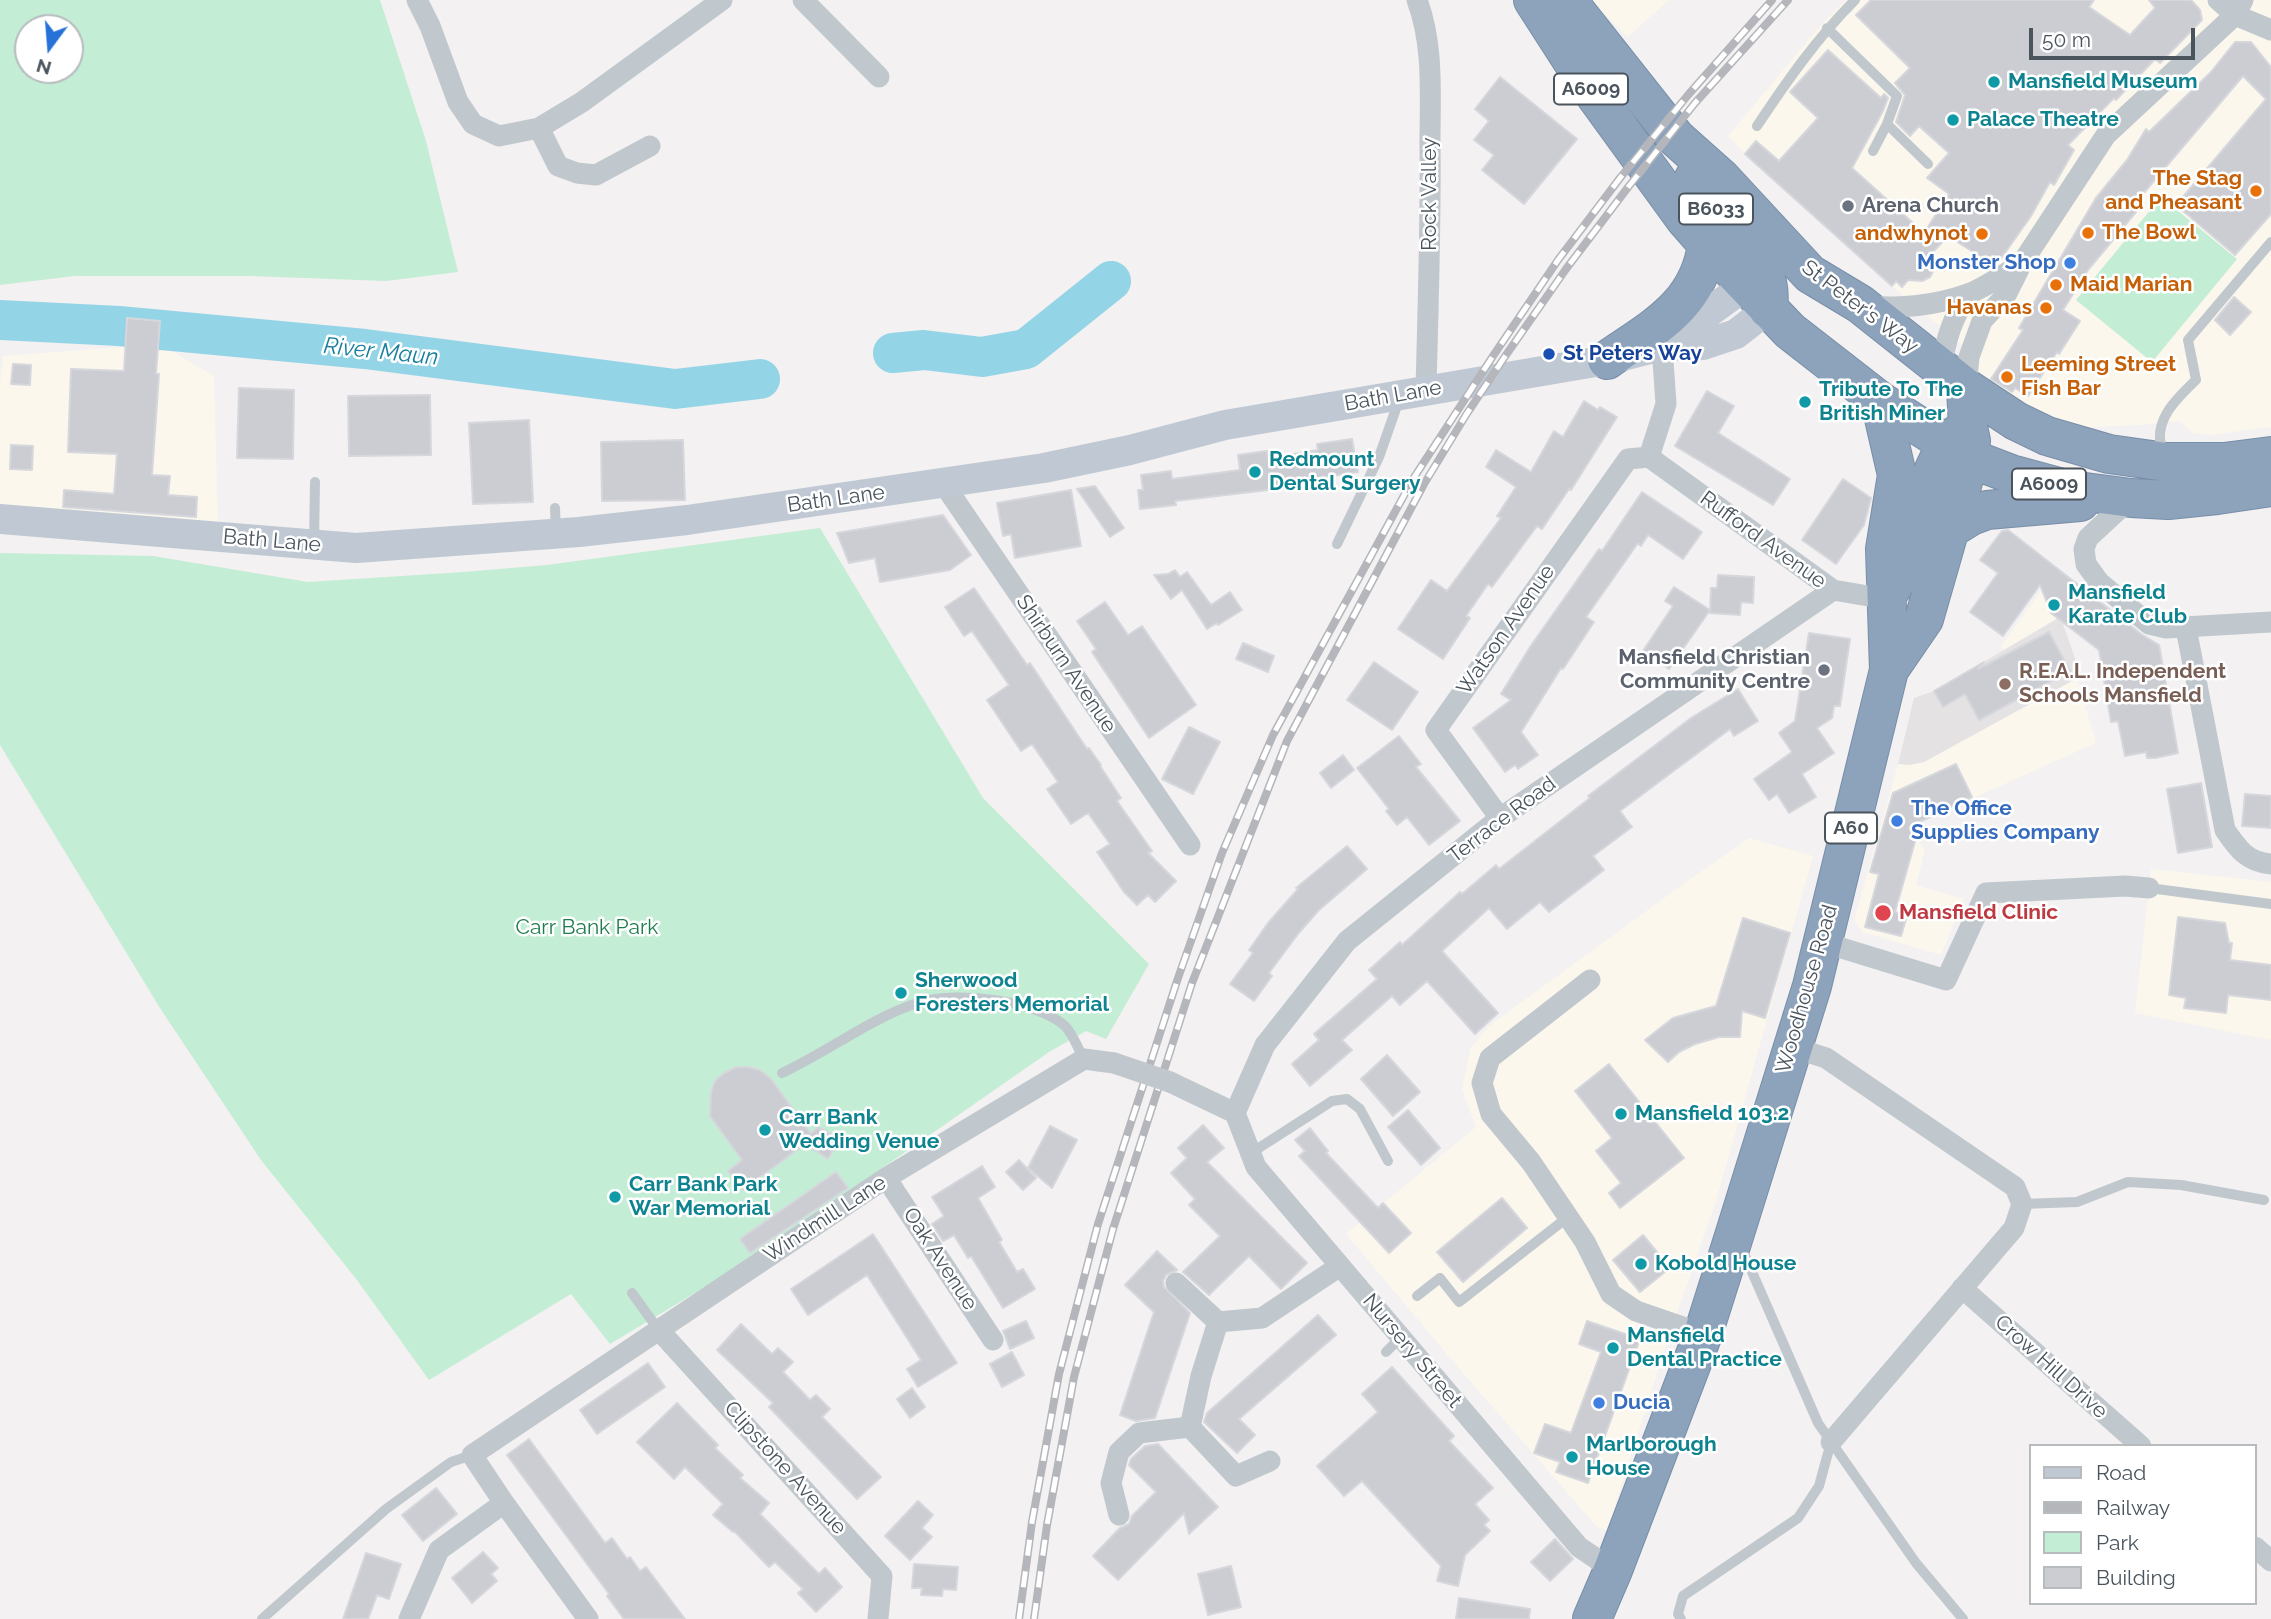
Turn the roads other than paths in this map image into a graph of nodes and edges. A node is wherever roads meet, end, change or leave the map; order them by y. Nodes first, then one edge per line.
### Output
1 (416, 0) edge
2 (722, 0) edge
3 (803, 0) edge
4 (1417, 0) edge
5 (1533, 0) edge
6 (1567, 0) edge
7 (1855, 0) edge
8 (2218, 0) edge
9 (2239, 7) edge
10 (1827, 28) junction
11 (2271, 30) edge
12 (880, 77) dead end
13 (1887, 124) junction
14 (1757, 126) dead end
15 (539, 128) junction
16 (1676, 138) junction
17 (650, 146) dead end
18 (1873, 151) dead end
19 (1928, 164) dead end
20 (2271, 242) edge
21 (1707, 244) junction
22 (2022, 263) junction
23 (1810, 274) junction
24 (1759, 290) junction
25 (1970, 293) junction
26 (1860, 304) junction
27 (1662, 346) junction
28 (1607, 360) junction
29 (1414, 392) junction
30 (1880, 401) junction
31 (1956, 414) junction
32 (2271, 456) edge
33 (1649, 457) junction
34 (2191, 479) junction
35 (315, 482) dead end
36 (943, 483) junction
37 (2271, 487) edge
38 (2131, 498) junction
39 (0, 519) edge
40 (1950, 529) junction
41 (1337, 544) dead end
42 (314, 545) junction
43 (1833, 590) junction
44 (1886, 599) junction
45 (2271, 622) edge
46 (2186, 628) junction
47 (1889, 670) junction
48 (1500, 818) junction
49 (1189, 845) dead end
50 (2271, 864) edge
51 (2149, 888) joint
52 (2271, 904) edge
53 (1822, 942) junction
54 (1590, 980) dead end
55 (1792, 1047) junction
56 (1084, 1059) junction
57 (782, 1073) dead end
58 (1235, 1113) junction
59 (1251, 1153) junction
60 (1388, 1161) dead end
61 (887, 1178) junction
62 (2264, 1200) dead end
63 (2022, 1204) junction
64 (1568, 1217) junction
65 (1735, 1233) junction
66 (1340, 1266) junction
67 (1176, 1283) dead end
68 (1962, 1288) junction
69 (632, 1293) dead end
70 (1417, 1296) dead end
71 (1218, 1322) junction
72 (658, 1329) junction
73 (1703, 1334) junction
74 (993, 1340) dead end
75 (1190, 1427) junction
76 (1831, 1442) junction
77 (2139, 1444) edge
78 (472, 1455) junction
79 (1270, 1461) dead end
80 (504, 1503) junction
81 (1119, 1515) dead end
82 (2257, 1549) edge
83 (2271, 1561) edge
84 (1613, 1570) junction
85 (262, 1619) edge
86 (409, 1619) edge
87 (588, 1619) edge
88 (878, 1619) edge
89 (1592, 1619) edge
90 (1681, 1619) edge
91 (1963, 1619) edge

1 - 15 street
2 - 15 street
3 - 12 street
4 - 29 street, Rock Valley
5 - 21 highway, St Peter's Way / A6009
6 - 16 highway, St Peter's Way / A6009
7 - 10 lane
8 - 9 street
9 - 11 street
9 - 22 street
10 - 13 lane
10 - 14 lane
13 - 18 lane
13 - 19 lane
15 - 17 street
16 - 23 highway, St Peter's Way / A6009
16 - 24 highway, B6033
20 - 34 lane
21 - 24 highway, St Peter's Way / A6009
21 - 28 highway
22 - 25 street
22 - 31 street
23 - 24 highway
23 - 26 highway, St Peter's Way / A6009
23 - 31 highway
24 - 27 main road, Bath Lane
24 - 30 highway, St Peter's Way / A6009
25 - 26 street
25 - 31 street
26 - 31 highway, St Peter's Way / A6009
27 - 28 main road, Bath Lane
27 - 33 street
28 - 29 main road, Bath Lane
29 - 36 main road, Bath Lane
29 - 41 lane
30 - 31 highway, St Peter's Way / A6009
30 - 44 highway
31 - 34 highway, St Peter's Way / A6009
31 - 38 highway, A6009
31 - 40 highway, Woodhouse Road / A60
31 - 44 highway, Woodhouse Road / A60
32 - 34 highway, A6009
33 - 43 street, Rufford Avenue
33 - 48 street, Watson Avenue
34 - 37 highway, A6009
34 - 38 highway, A6009
35 - 42 lane
36 - 42 main road, Bath Lane
36 - 49 street, Shirburn Avenue
38 - 40 highway
38 - 46 street
39 - 42 main road, Bath Lane
40 - 47 highway, Woodhouse Road / A60
43 - 44 street, Rufford Avenue
43 - 48 street, Terrace Road
44 - 47 highway, Woodhouse Road / A60
45 - 46 street
46 - 50 street
47 - 53 highway, Woodhouse Road / A60
48 - 58 street, Terrace Road
51 - 52 lane
51 - 53 street
53 - 55 highway, Woodhouse Road / A60
54 - 64 street
55 - 63 street
55 - 65 highway, Woodhouse Road / A60
56 - 57 lane
56 - 58 street, bridge
56 - 61 street, Windmill Lane
58 - 59 street, Nursery Street
59 - 60 lane
59 - 66 street, Nursery Street
61 - 72 street, Windmill Lane
61 - 74 street, Oak Avenue
62 - 63 lane
63 - 68 street
64 - 70 lane
64 - 73 street
65 - 73 highway, Woodhouse Road / A60
65 - 76 lane
66 - 71 street
66 - 84 street, Nursery Street
67 - 71 street
68 - 76 street
68 - 77 street, Crow Hill Drive
69 - 72 lane
71 - 75 street
72 - 78 street, Windmill Lane
72 - 88 street, Clipstone Avenue
73 - 84 highway, Woodhouse Road / A60
75 - 79 street
75 - 81 street
76 - 90 lane
76 - 91 lane
78 - 80 street
78 - 85 lane
80 - 86 street
80 - 87 street
82 - 83 street
84 - 89 highway, Woodhouse Road / A60

